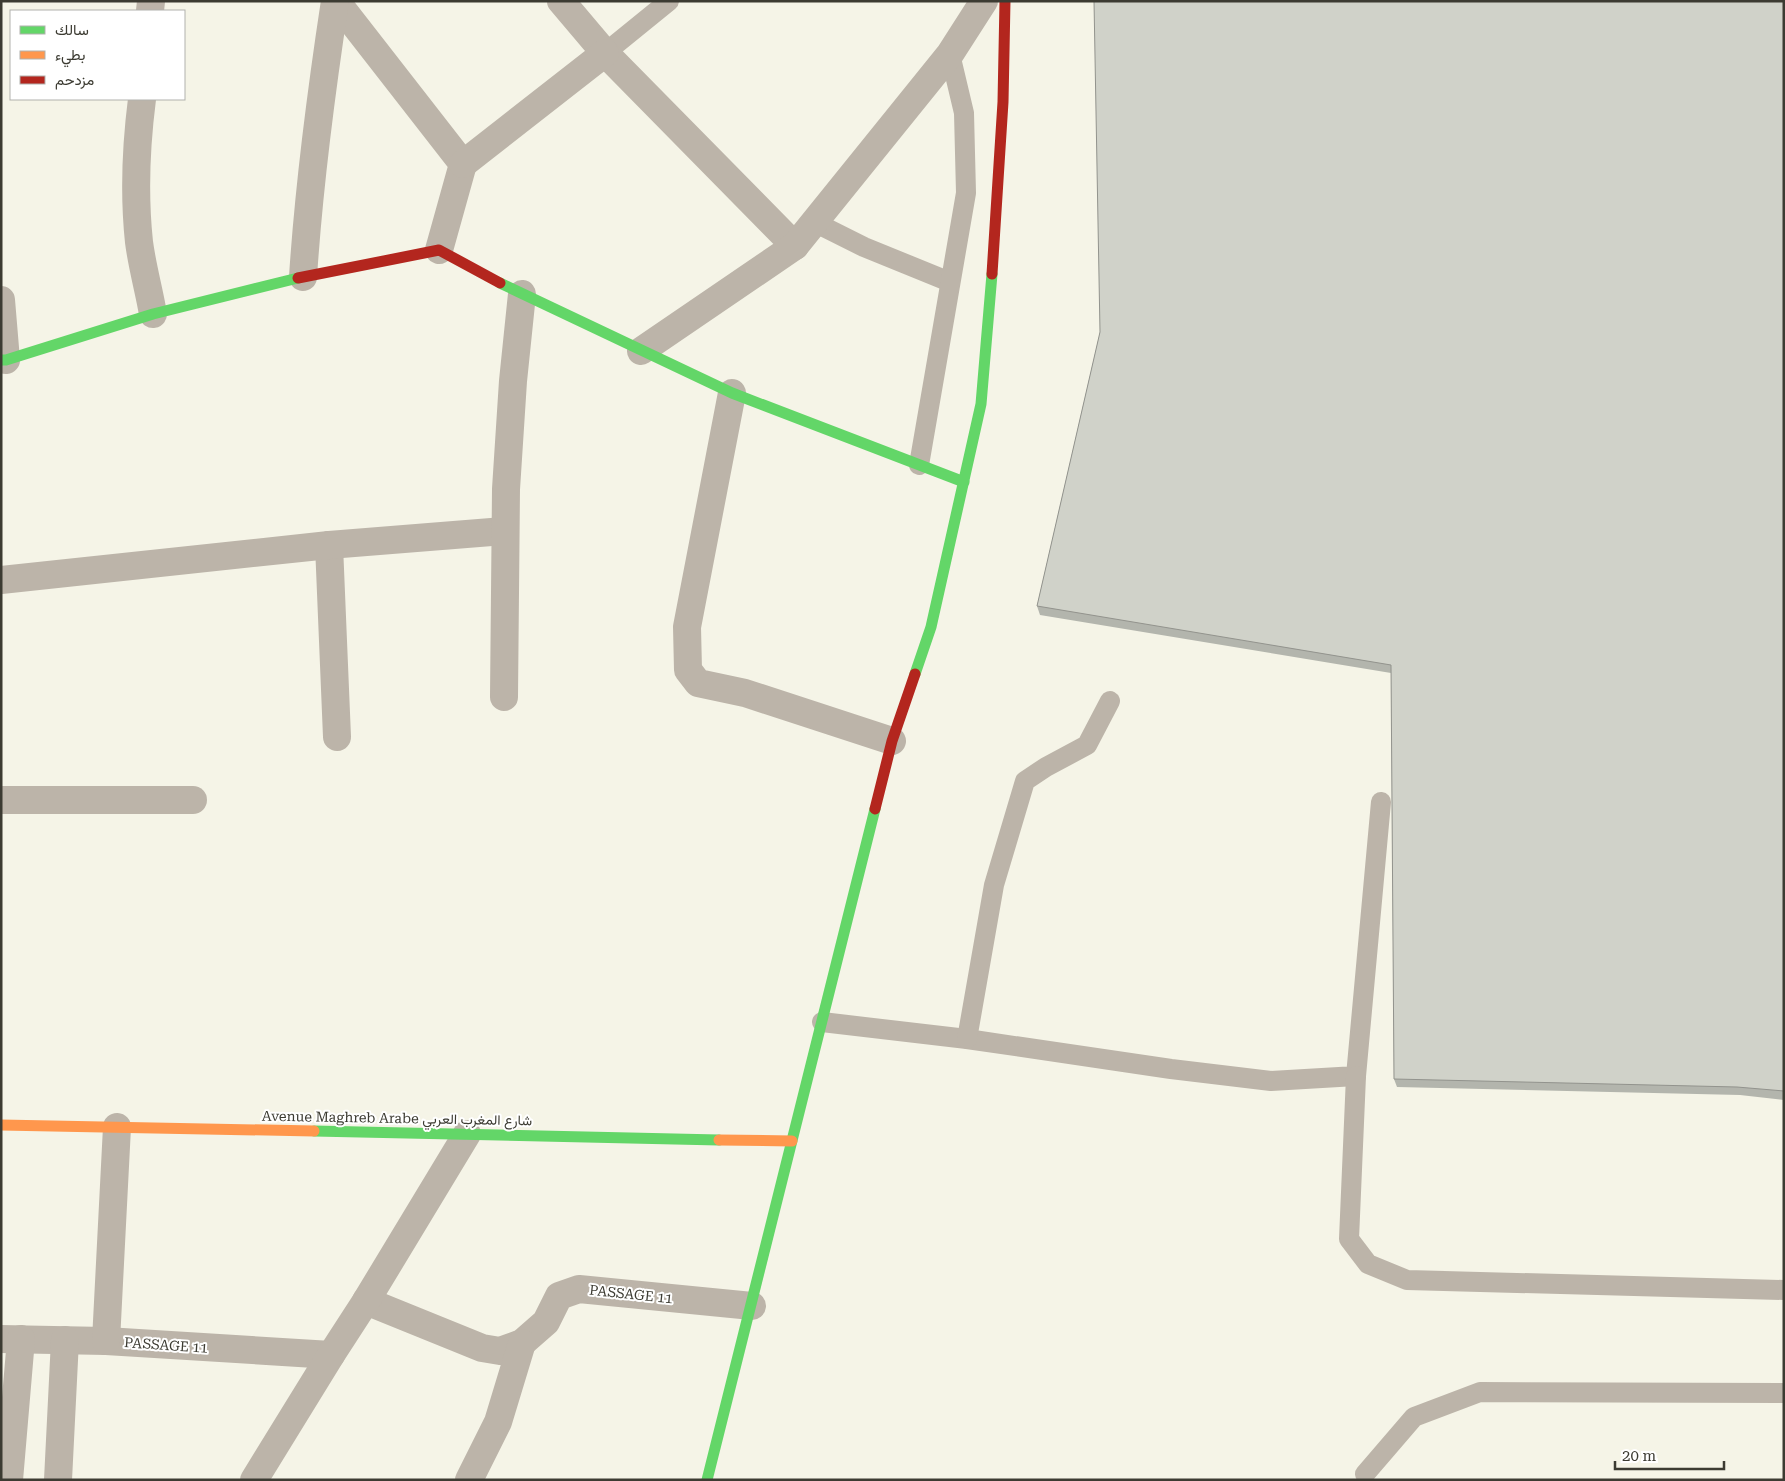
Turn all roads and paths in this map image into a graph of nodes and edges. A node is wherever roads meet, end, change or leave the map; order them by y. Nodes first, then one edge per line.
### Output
1 (336, 1) edge
2 (561, 1) edge
3 (668, 1) edge
4 (984, 1) edge
5 (1005, 1) edge
6 (605, 53) junction
7 (950, 54) junction
8 (142, 100) edge
9 (463, 164) junction
10 (814, 222) junction
11 (795, 246) junction
12 (439, 250) junction
13 (303, 276) junction
14 (950, 282) junction
15 (522, 294) junction
16 (1, 300) edge
17 (154, 314) junction
18 (641, 351) junction
19 (4, 360) edge
20 (732, 392) junction
21 (919, 465) junction
22 (964, 482) junction
23 (504, 531) junction
24 (329, 545) junction
25 (1, 580) edge
26 (504, 697) dead end
27 (1110, 701) dead end
28 (337, 737) dead end
29 (892, 741) junction
30 (1, 800) edge
31 (193, 800) dead end
32 (1381, 802) dead end
33 (822, 1022) junction
34 (967, 1039) junction
35 (1356, 1076) junction
36 (1, 1125) edge
37 (117, 1128) junction
38 (467, 1134) junction
39 (792, 1141) junction
40 (1784, 1290) edge
41 (366, 1301) junction
42 (752, 1306) junction
43 (11, 1339) edge
44 (65, 1340) junction
45 (106, 1341) junction
46 (522, 1344) junction
47 (331, 1355) junction
48 (1784, 1393) edge
49 (1365, 1474) dead end
50 (8, 1480) edge
51 (58, 1480) edge
52 (254, 1480) edge
53 (469, 1480) edge
54 (707, 1480) edge

1 - 9 street
1 - 13 street
2 - 6 street
3 - 6 lane
4 - 7 street
5 - 22 street
6 - 9 street
6 - 11 street
7 - 10 street
7 - 14 lane
8 - 17 street
9 - 12 street
10 - 11 street
10 - 14 lane
11 - 18 street
12 - 13 street
12 - 15 street
13 - 17 street
14 - 21 lane
15 - 18 street
15 - 23 street
16 - 19 street
17 - 19 street
18 - 20 street
20 - 21 street
20 - 29 street
21 - 22 street
22 - 29 street
23 - 24 street
23 - 26 street
24 - 25 street
24 - 28 street
27 - 34 lane
29 - 33 street
30 - 31 street
32 - 35 lane
33 - 34 lane
33 - 39 street
34 - 35 lane
35 - 40 lane
36 - 37 street, Avenue Maghreb Arabe شارع المغرب العربي
37 - 38 street, Avenue Maghreb Arabe شارع المغرب العربي
37 - 45 street
38 - 39 street, Avenue Maghreb Arabe شارع المغرب العربي
38 - 41 street
39 - 42 street
41 - 46 street, PASSAGE 11
41 - 47 street
42 - 46 street, PASSAGE 11
42 - 54 street
43 - 44 street, PASSAGE 11
43 - 50 street
44 - 45 street, PASSAGE 11
44 - 51 street
45 - 47 street, PASSAGE 11
46 - 53 street
47 - 52 street
48 - 49 lane

